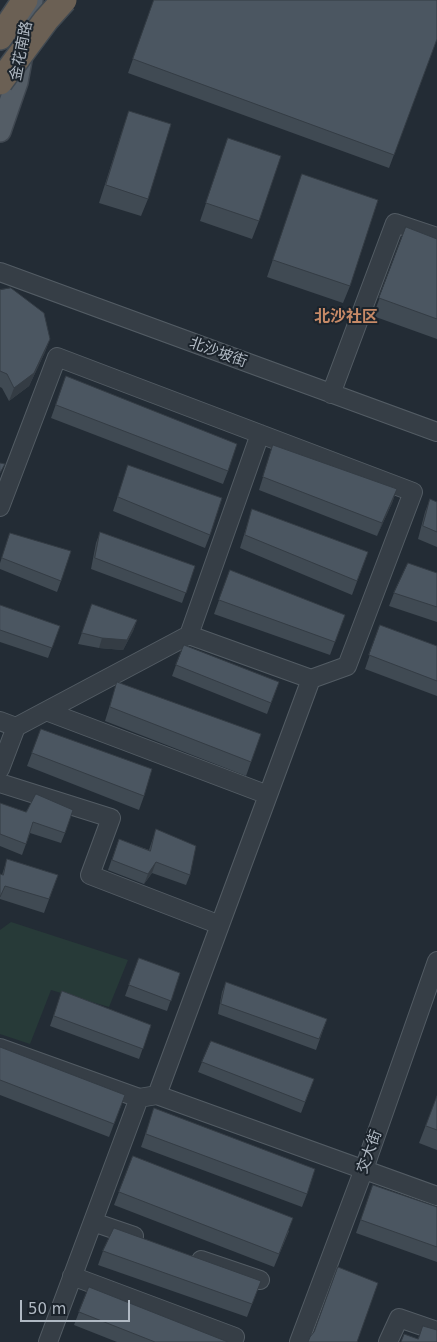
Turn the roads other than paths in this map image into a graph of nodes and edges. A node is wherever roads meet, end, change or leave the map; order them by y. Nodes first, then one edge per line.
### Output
1 (25, 0) edge
2 (32, 0) edge
3 (55, 0) edge
4 (64, 0) edge
5 (0, 37) edge
6 (8, 82) edge
7 (0, 131) edge
8 (437, 237) edge
9 (0, 272) edge
10 (332, 394) junction
11 (437, 432) edge
12 (260, 434) junction
13 (0, 508) edge
14 (189, 635) junction
15 (310, 679) junction
16 (46, 711) junction
17 (8, 724) edge
18 (0, 769) edge
19 (0, 783) edge
20 (268, 795) junction
21 (220, 925) junction
22 (437, 961) edge
23 (0, 1048) edge
24 (157, 1096) junction
25 (139, 1098) junction
26 (119, 1153) junction
27 (137, 1160) edge
28 (364, 1169) junction
29 (437, 1196) edge
30 (93, 1222) junction
31 (148, 1241) edge
32 (186, 1254) edge
33 (72, 1276) junction
34 (260, 1280) edge
35 (437, 1331) edge
36 (235, 1337) dead end
37 (54, 1340) edge
38 (298, 1342) edge
39 (388, 1342) edge

1 - 5 highway
2 - 6 main road, 金花南路
3 - 6 main road
4 - 6 highway, bridge
6 - 7 main road, 金花南路
8 - 10 street
9 - 10 street, 北沙坡街
10 - 11 street, 北沙坡街
12 - 13 street
12 - 14 street
12 - 15 street
14 - 15 street
14 - 16 street
15 - 20 street
16 - 17 street
16 - 20 street
17 - 18 street
19 - 21 street
20 - 21 street
21 - 24 street
22 - 28 street, 交大街
23 - 25 street
24 - 25 street
24 - 28 street
25 - 26 street
26 - 27 street
26 - 30 street
28 - 29 street
28 - 38 street, 交大街
30 - 31 street
30 - 33 street
32 - 34 street
33 - 36 street
33 - 37 street
35 - 39 street

